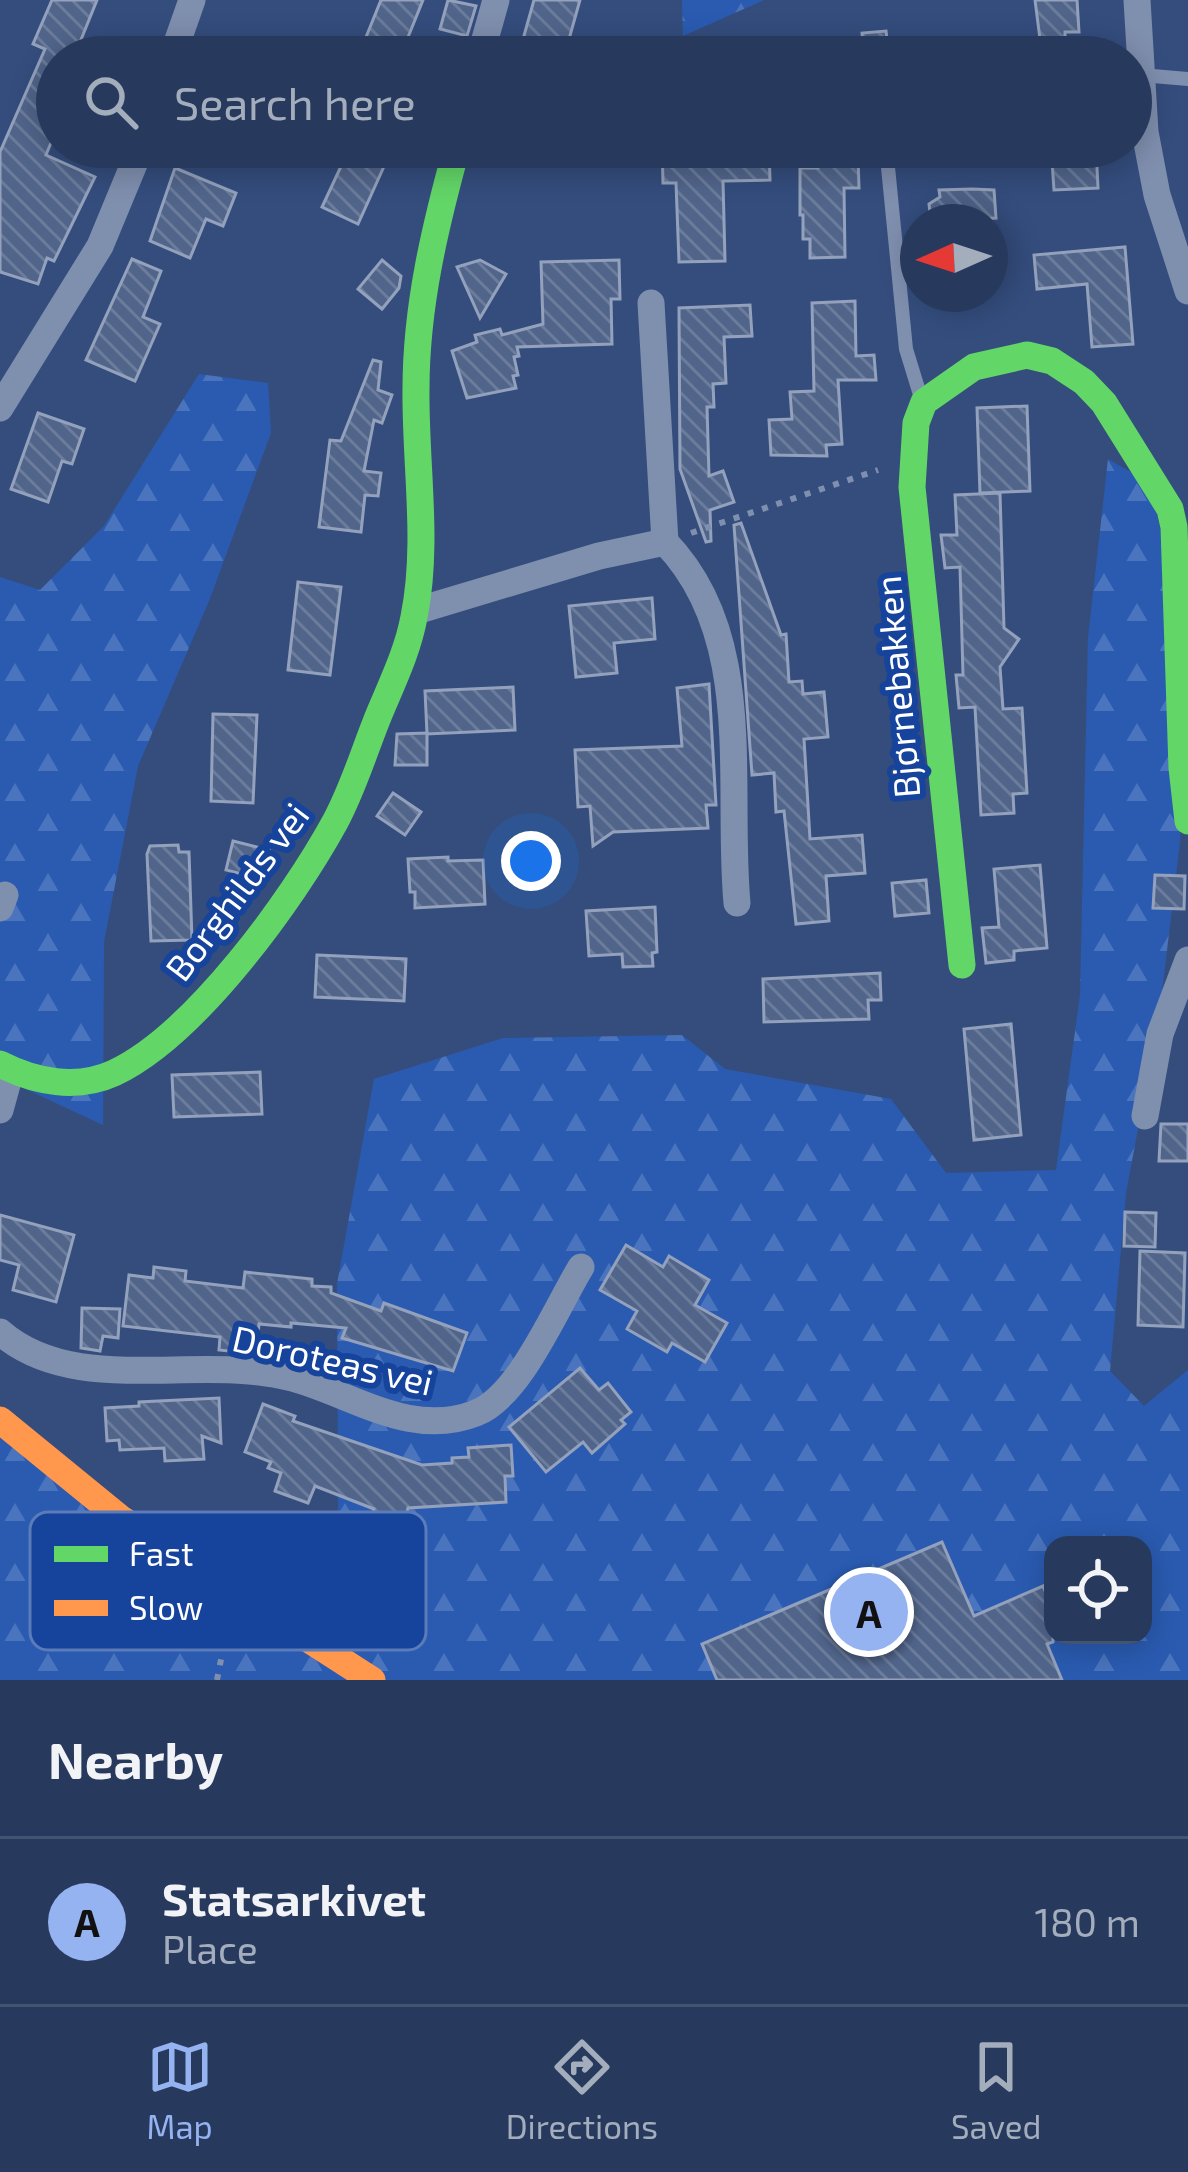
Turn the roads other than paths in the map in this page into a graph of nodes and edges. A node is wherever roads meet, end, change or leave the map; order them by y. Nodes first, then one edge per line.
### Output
1 (192, 0) edge
2 (496, 0) edge
3 (1137, 0) edge
4 (179, 36) edge
5 (486, 36) edge
6 (1139, 36) edge
7 (1152, 76) edge
8 (1188, 79) edge
9 (132, 168) edge
10 (451, 168) edge
11 (888, 168) edge
12 (1151, 168) edge
13 (1188, 291) edge
14 (651, 303) dead end
15 (924, 402) junction
16 (0, 408) edge
17 (1179, 501) edge
18 (665, 542) junction
19 (416, 611) junction
20 (1188, 821) edge
21 (737, 903) dead end
22 (1188, 960) edge
23 (962, 965) dead end
24 (5, 1067) edge
25 (0, 1110) edge
26 (1145, 1116) dead end
27 (581, 1267) dead end
28 (0, 1332) edge
29 (0, 1420) edge
30 (113, 1512) edge
31 (325, 1650) edge
32 (372, 1680) edge

1 - 4 street
2 - 5 street
3 - 6 street
7 - 8 lane
9 - 16 street
10 - 19 street, Borghilds vei
11 - 15 lane, Bjørnebakken
12 - 13 street
14 - 18 street
15 - 17 street
15 - 23 street, Bjørnebakken
17 - 20 street
18 - 19 street
18 - 21 street
19 - 24 street, Borghilds vei
22 - 26 street
24 - 25 street
27 - 28 street, Doroteas vei
29 - 30 street
31 - 32 street

